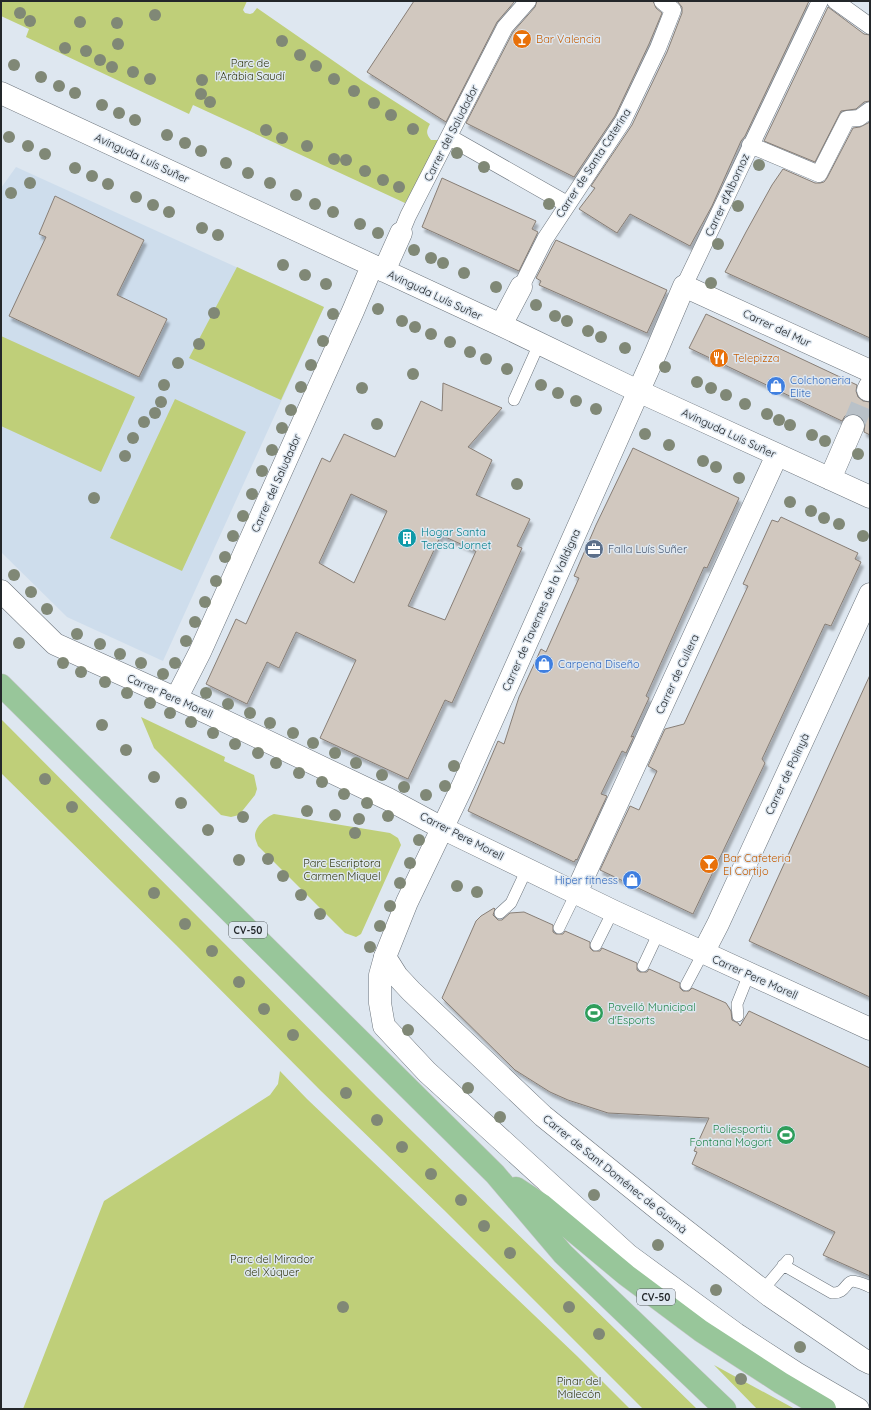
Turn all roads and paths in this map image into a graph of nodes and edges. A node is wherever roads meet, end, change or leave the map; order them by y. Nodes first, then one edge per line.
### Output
1 (528, 1) edge
2 (662, 1) edge
3 (820, 1) edge
4 (835, 1) edge
5 (870, 26) edge
6 (1, 93) edge
7 (870, 110) edge
8 (449, 137) junction
9 (750, 145) junction
10 (567, 204) junction
11 (401, 233) joint
12 (378, 269) junction
13 (684, 286) junction
14 (521, 287) joint
15 (501, 326) junction
16 (539, 344) junction
17 (869, 383) edge
18 (638, 391) junction
19 (514, 400) dead end
20 (853, 426) tunnel mouth
21 (777, 455) junction
22 (830, 479) junction
23 (870, 497) edge
24 (1, 591) edge
25 (870, 594) edge
26 (1, 685) edge
27 (176, 699) junction
28 (442, 828) junction
29 (527, 869) junction
30 (576, 893) junction
31 (613, 911) junction
32 (500, 913) dead end
33 (559, 928) dead end
34 (659, 932) junction
35 (596, 945) dead end
36 (703, 953) junction
37 (385, 957) junction
38 (643, 966) dead end
39 (749, 974) junction
40 (686, 985) dead end
41 (738, 1016) dead end
42 (870, 1029) edge
43 (495, 1174) junction
44 (870, 1287) edge
45 (763, 1290) junction
46 (870, 1363) edge
47 (725, 1409) edge
48 (825, 1409) edge
49 (858, 1409) edge

1 - 8 street, Carrer del Saludador
2 - 10 street, Carrer de Santa Caterina
3 - 9 street, Carrer d'Albornoz
4 - 5 street
6 - 12 street, Avinguda Luís Suñer
7 - 9 street
8 - 10 street
8 - 11 street, Carrer del Saludador
9 - 13 street, Carrer d'Albornoz
10 - 14 street, Carrer de Santa Caterina
11 - 12 street, Carrer del Saludador
12 - 15 street, Avinguda Luís Suñer
12 - 27 street, Carrer del Saludador
13 - 17 street, Carrer del Mur
13 - 18 street, Carrer d'Albornoz
14 - 15 street, Carrer de Santa Caterina
15 - 16 street, Avinguda Luís Suñer
16 - 18 street, Avinguda Luís Suñer
16 - 19 lane
18 - 21 street, Avinguda Luís Suñer
18 - 28 street, Carrer de Tavernes de la Valldigna
20 - 22 street
21 - 22 street, Avinguda Luís Suñer
21 - 30 street, Carrer de Cullera
22 - 23 street, Avinguda Luís Suñer
24 - 27 street, Carrer Pere Morell
25 - 36 street, Carrer de Polinyà
26 - 43 main road, CV-50
27 - 28 street, Carrer Pere Morell
28 - 29 street, Carrer Pere Morell
28 - 37 street, Carrer de Tavernes de la Valldigna
29 - 30 street, Carrer Pere Morell
29 - 32 lane
30 - 31 street, Carrer Pere Morell
30 - 33 lane
31 - 34 street, Carrer Pere Morell
31 - 35 lane
34 - 36 street, Carrer Pere Morell
34 - 38 lane
36 - 39 street, Carrer Pere Morell
36 - 40 lane
37 - 45 street, Carrer de Sant Doménec de Gusmà
37 - 49 street, Carrer de Tavernes de la Valldigna
39 - 41 lane
39 - 42 street, Carrer Pere Morell
43 - 47 main road, CV-50
43 - 48 main road, CV-50
44 - 45 lane
45 - 46 street, Carrer de Sant Doménec de Gusmà

